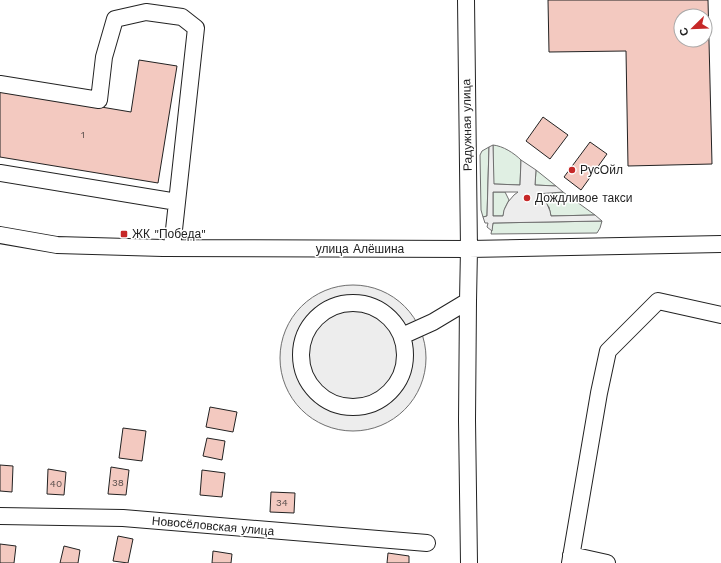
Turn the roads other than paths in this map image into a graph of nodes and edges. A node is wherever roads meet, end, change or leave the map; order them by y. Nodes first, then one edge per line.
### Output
1 (466, 0) edge
2 (0, 84) edge
3 (0, 173) edge
4 (177, 202) junction
5 (0, 234) edge
6 (721, 244) edge
7 (172, 248) junction
8 (469, 249) junction
9 (468, 301) junction
10 (721, 315) edge
11 (402, 336) junction
12 (0, 516) edge
13 (426, 543) dead end
14 (570, 559) edge
15 (469, 563) edge
16 (607, 563) edge

1 - 8 street, Радужная улица
2 - 4 street
3 - 4 street
4 - 7 street
5 - 7 street, улица Алёшина
6 - 8 street, улица Алёшина
7 - 8 street, улица Алёшина
8 - 9 street, Радужная улица
9 - 11 street
9 - 15 street, Радужная улица
10 - 14 street
11 - 11 street
12 - 13 street, Новосёловская улица
14 - 16 street

